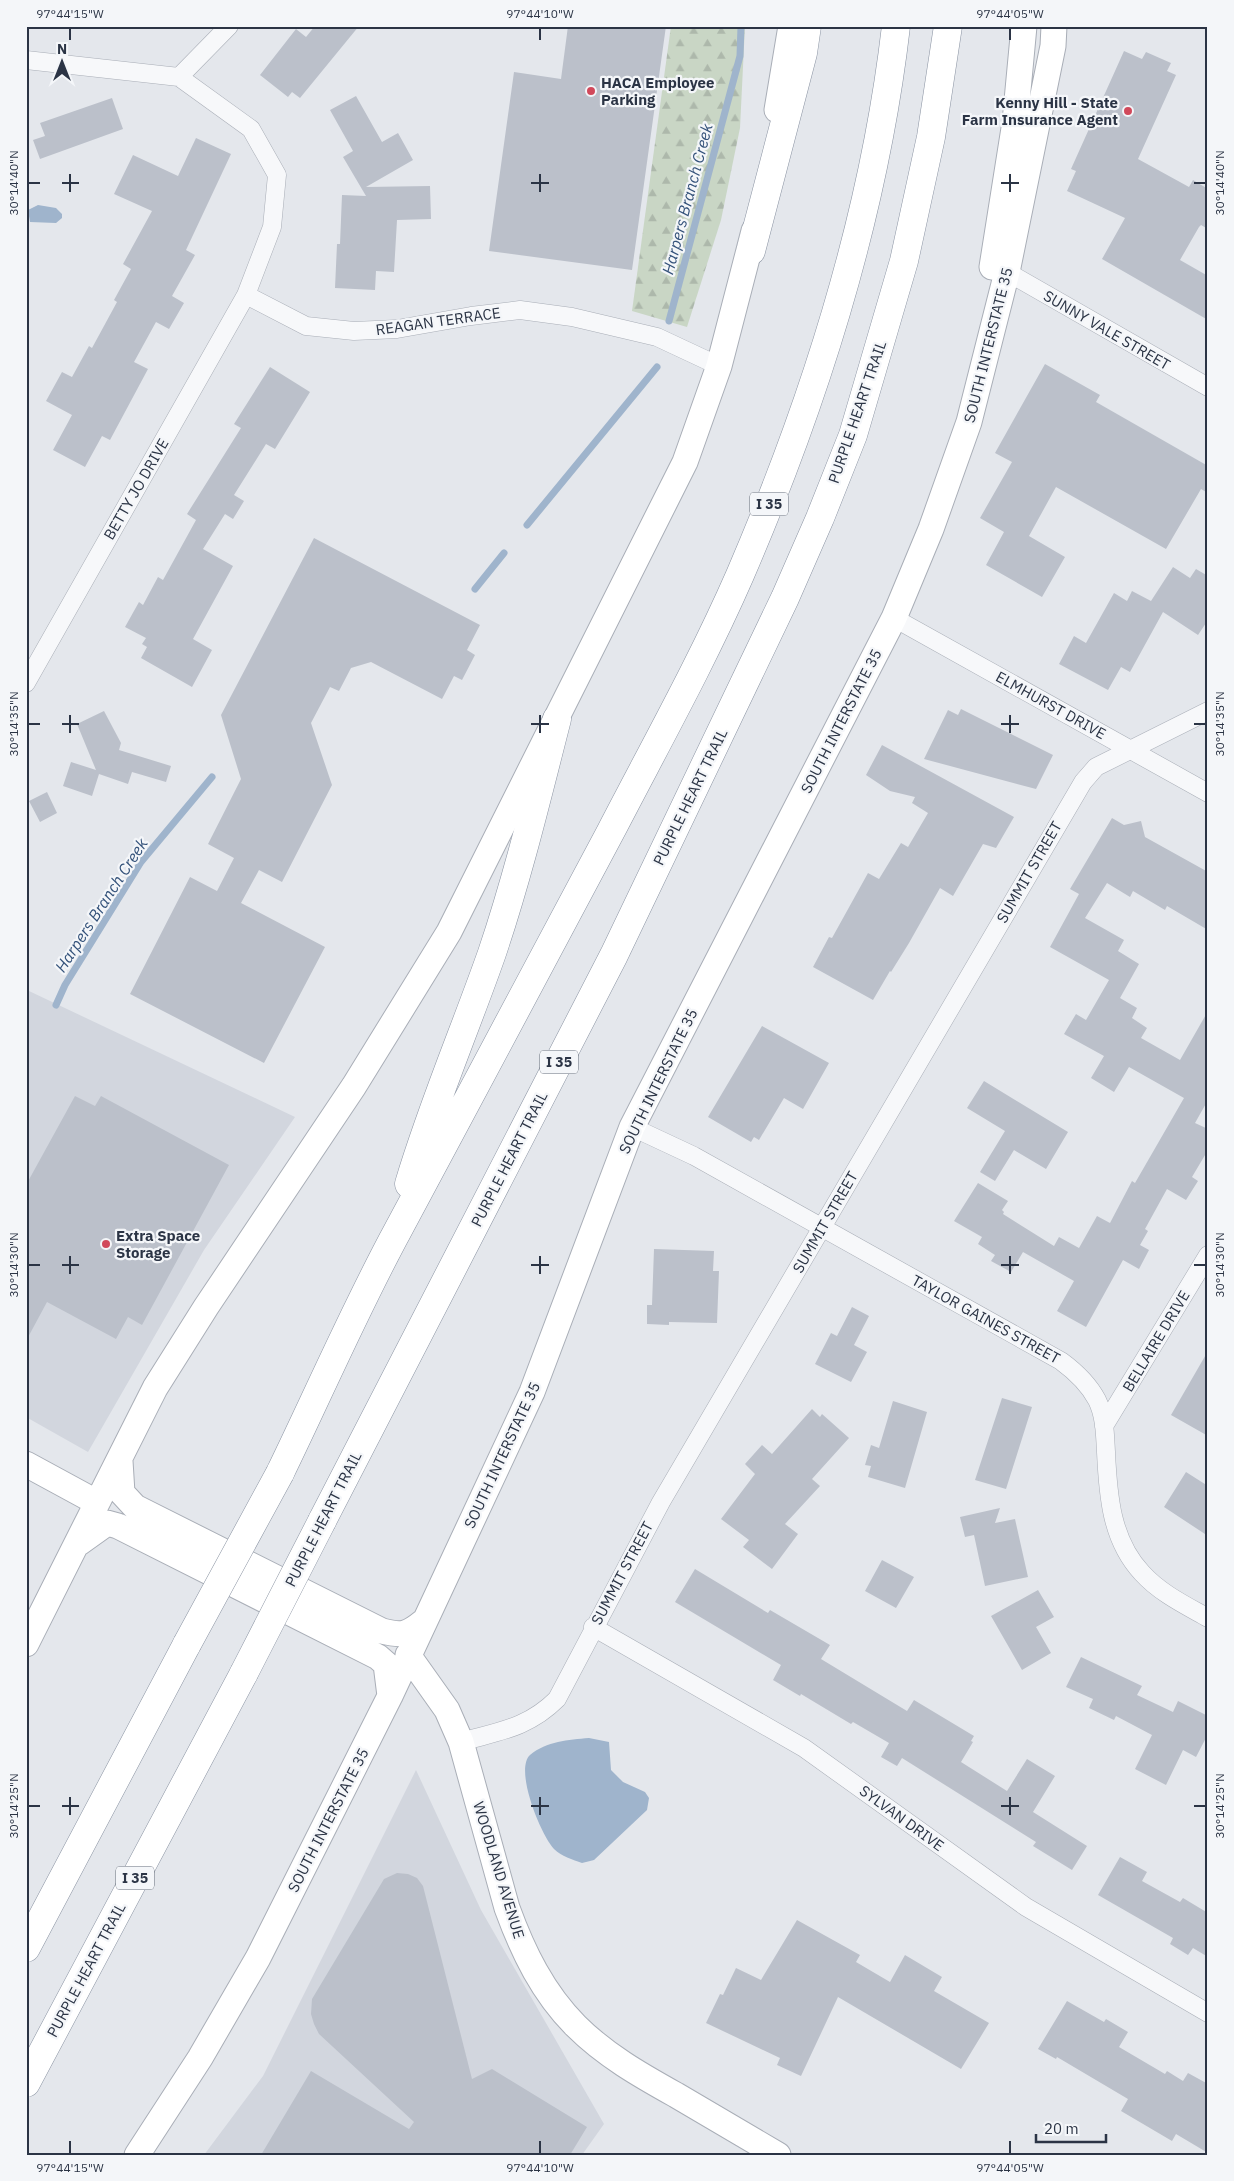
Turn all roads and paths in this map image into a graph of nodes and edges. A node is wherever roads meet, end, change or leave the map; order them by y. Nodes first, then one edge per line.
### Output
1 (229, 26) edge
2 (790, 26) edge
3 (807, 26) edge
4 (896, 26) edge
5 (948, 26) edge
6 (1024, 26) edge
7 (1054, 26) edge
8 (26, 60) edge
9 (179, 77) junction
10 (750, 251) junction
11 (1007, 272) junction
12 (246, 295) junction
13 (996, 316) junction
14 (719, 366) junction
15 (1208, 387) edge
16 (894, 618) junction
17 (26, 683) edge
18 (1208, 711) edge
19 (557, 719) junction
20 (1131, 750) junction
21 (1208, 793) edge
22 (632, 1127) junction
23 (821, 1228) junction
24 (394, 1236) junction
25 (1208, 1256) edge
26 (1104, 1426) junction
27 (120, 1461) junction
28 (26, 1464) edge
29 (96, 1502) junction
30 (75, 1546) junction
31 (1208, 1618) edge
32 (424, 1622) junction
33 (593, 1627) junction
34 (26, 1644) edge
35 (408, 1655) junction
36 (390, 1696) junction
37 (461, 1742) junction
38 (26, 1948) edge
39 (1208, 2013) edge
40 (26, 2083) edge
41 (137, 2155) edge
42 (778, 2155) edge

1 - 9 street
2 - 10 main road
3 - 10 highway
4 - 24 highway, I 35
5 - 40 highway, PURPLE HEART TRAIL / I 35, bridge
6 - 13 main road
7 - 11 main road, SOUTH INTERSTATE 35
8 - 9 street
9 - 12 street
10 - 14 main road
11 - 13 main road, SOUTH INTERSTATE 35
11 - 15 street, SUNNY VALE STREET
12 - 14 street, REAGAN TERRACE
12 - 17 street, BETTY JO DRIVE
13 - 16 main road, SOUTH INTERSTATE 35
14 - 19 main road
16 - 20 street, ELMHURST DRIVE
16 - 22 main road, SOUTH INTERSTATE 35
18 - 20 street, SUMMIT STREET
19 - 24 highway
19 - 27 main road
20 - 21 street, ELMHURST DRIVE
20 - 23 street, SUMMIT STREET
22 - 23 street, TAYLOR GAINES STREET
22 - 32 main road, SOUTH INTERSTATE 35
23 - 26 street, TAYLOR GAINES STREET
23 - 33 street, SUMMIT STREET
24 - 38 highway, I 35, bridge
25 - 26 street, BELLAIRE DRIVE
26 - 31 street, TAYLOR GAINES STREET
27 - 29 main road
27 - 32 main road
28 - 29 main road
29 - 30 main road
30 - 34 main road
30 - 36 main road
32 - 35 main road, SOUTH INTERSTATE 35
33 - 37 street, SUMMIT STREET
33 - 39 street, SYLVAN DRIVE
35 - 36 main road, SOUTH INTERSTATE 35
35 - 37 main road, WOODLAND AVENUE
36 - 41 main road, SOUTH INTERSTATE 35
37 - 42 main road, WOODLAND AVENUE

